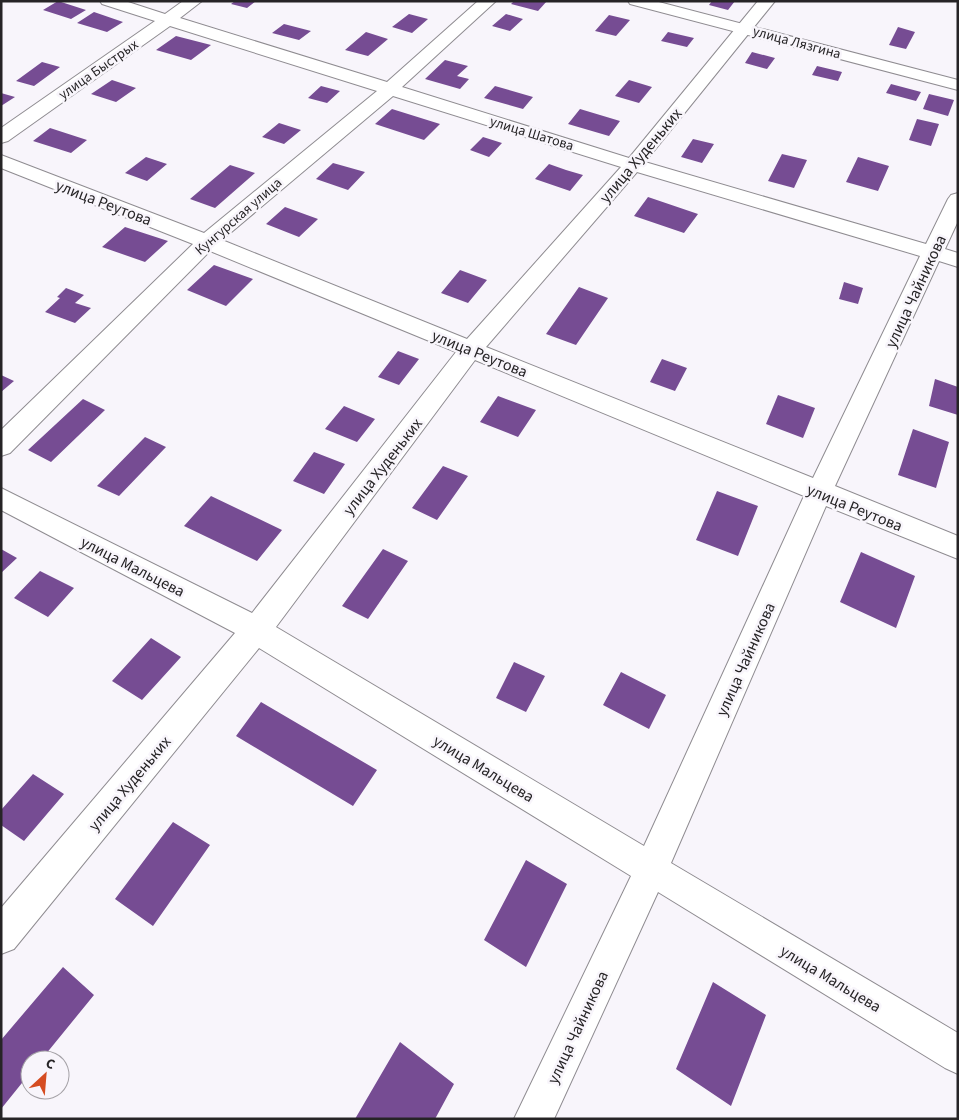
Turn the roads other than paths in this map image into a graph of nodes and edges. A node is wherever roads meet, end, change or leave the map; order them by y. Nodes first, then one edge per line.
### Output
1 (108, 1) edge
2 (194, 1) edge
3 (488, 1) edge
4 (636, 1) edge
5 (767, 1) edge
6 (169, 19) junction
7 (745, 28) junction
8 (958, 85) edge
9 (390, 88) junction
10 (1, 137) edge
11 (1, 161) edge
12 (633, 165) junction
13 (958, 198) edge
14 (206, 242) junction
15 (945, 257) edge
16 (471, 349) junction
17 (1, 446) edge
18 (819, 492) junction
19 (1, 498) edge
20 (958, 548) edge
21 (256, 630) junction
22 (651, 870) junction
23 (1, 936) edge
24 (958, 1055) edge
25 (534, 1119) edge

1 - 6 street, улица Шатова
2 - 6 street, улица Быстрых
3 - 9 street, Кунгурская улица
4 - 7 street, улица Лязгина
5 - 7 street, улица Худеньких
6 - 9 street, улица Шатова
6 - 10 street, улица Быстрых
7 - 8 street, улица Лязгина
7 - 12 street, улица Худеньких
9 - 12 street, улица Шатова
9 - 14 street, Кунгурская улица
11 - 14 street, улица Реутова
12 - 15 street, улица Шатова
12 - 16 street, улица Худеньких
13 - 15 street, улица Чайникова
14 - 16 street, улица Реутова
14 - 17 street, Кунгурская улица
15 - 18 street, улица Чайникова
16 - 18 street, улица Реутова
16 - 21 street, улица Худеньких
18 - 20 street, улица Реутова
18 - 22 street, улица Чайникова
19 - 21 street, улица Мальцева
21 - 22 street, улица Мальцева
21 - 23 street, улица Худеньких
22 - 24 street, улица Мальцева
22 - 25 street, улица Чайникова

